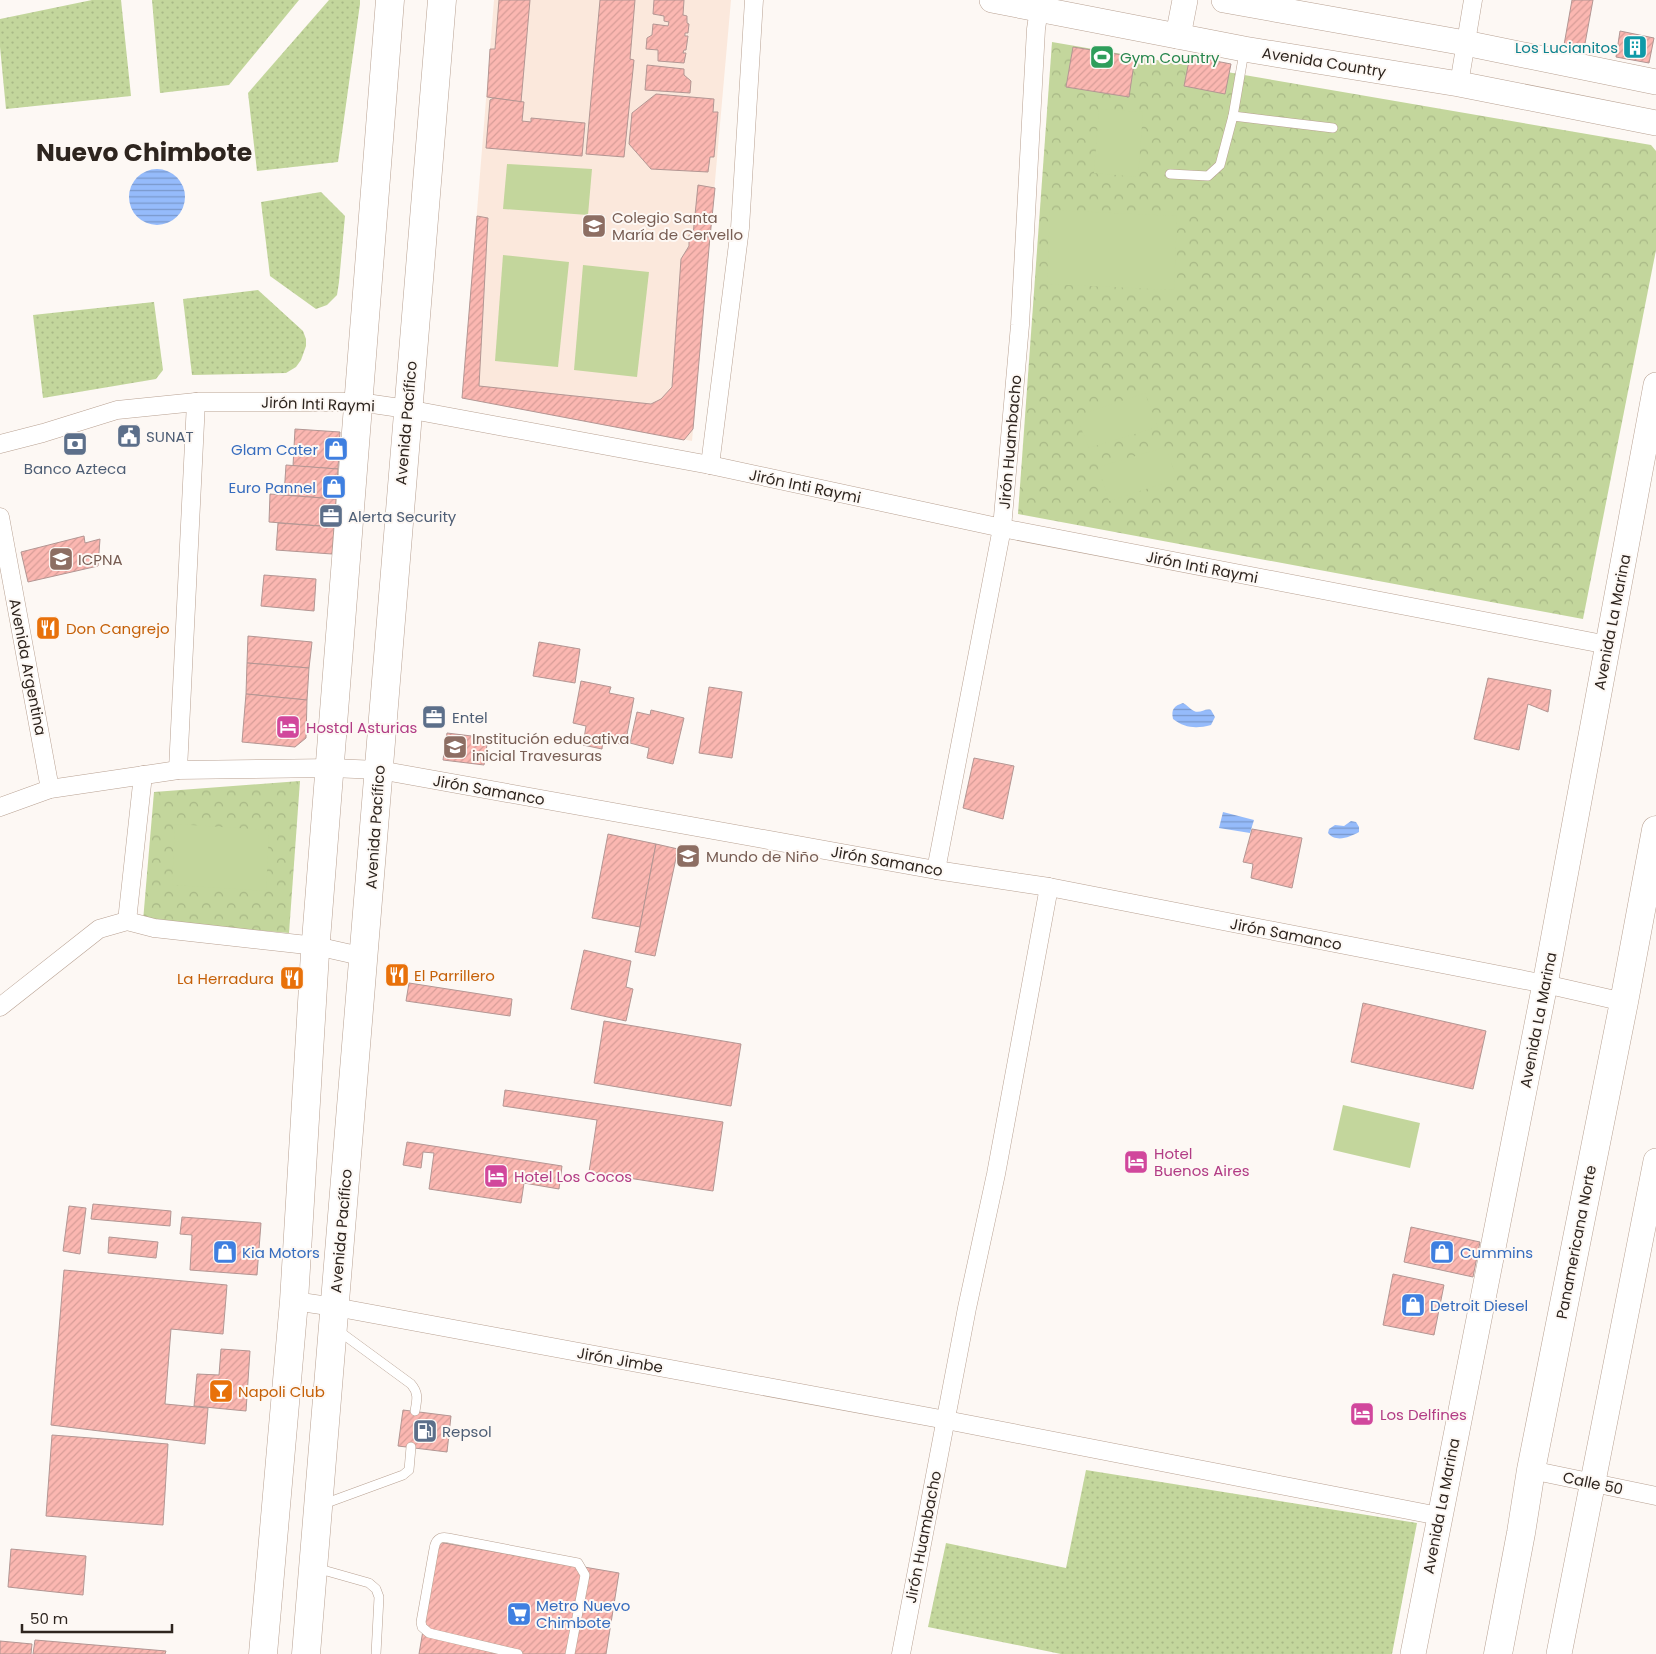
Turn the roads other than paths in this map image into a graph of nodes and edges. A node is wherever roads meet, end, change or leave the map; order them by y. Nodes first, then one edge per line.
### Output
1 (390, 0) edge
2 (442, 0) edge
3 (754, 0) edge
4 (992, 0) edge
5 (1185, 0) edge
6 (1224, 0) edge
7 (1473, 0) edge
8 (1038, 9) junction
9 (1178, 36) junction
10 (1465, 43) junction
11 (1244, 49) junction
12 (1572, 65) junction
13 (1656, 82) edge
14 (1459, 84) junction
15 (1560, 105) junction
16 (1233, 116) junction
17 (1656, 123) edge
18 (1333, 128) dead end
19 (1170, 174) dead end
20 (1656, 385) edge
21 (196, 402) junction
22 (359, 402) junction
23 (407, 409) junction
24 (0, 444) edge
25 (710, 465) junction
26 (0, 517) edge
27 (1002, 528) junction
28 (1608, 645) junction
29 (330, 768) junction
30 (178, 770) junction
31 (379, 770) junction
32 (143, 775) junction
33 (50, 789) junction
34 (0, 807) edge
35 (1656, 830) edge
36 (936, 870) junction
37 (1048, 887) junction
38 (127, 921) junction
39 (316, 946) junction
40 (364, 957) junction
41 (1545, 984) junction
42 (1624, 1002) junction
43 (0, 1007) edge
44 (1656, 1161) edge
45 (294, 1301) junction
46 (334, 1317) junction
47 (415, 1411) dead end
48 (946, 1420) junction
49 (411, 1447) dead end
50 (1531, 1470) junction
51 (1594, 1484) junction
52 (1656, 1496) edge
53 (318, 1506) junction
54 (1439, 1516) junction
55 (313, 1567) junction
56 (263, 1654) edge
57 (306, 1654) edge
58 (376, 1654) edge
59 (518, 1654) edge
60 (570, 1654) edge
61 (900, 1654) edge
62 (1413, 1654) edge
63 (1498, 1654) edge
64 (1559, 1654) edge

1 - 22 main road
2 - 23 main road, Avenida Pacífico
3 - 25 street
4 - 8 main road, Avenida Country
5 - 9 main road
6 - 10 main road
7 - 10 street
8 - 9 main road, Avenida Country
8 - 27 street, Jirón Huambacho
9 - 11 main road, Avenida Country
10 - 12 main road
10 - 14 street
11 - 14 main road, Avenida Country
11 - 16 lane
12 - 13 main road
12 - 15 main road
14 - 15 main road, Avenida Country
15 - 17 main road, Avenida Country
16 - 18 lane
16 - 19 lane
20 - 28 main road, Avenida La Marina
21 - 22 street, Jirón Inti Raymi
21 - 24 street, Jirón Inti Raymi
21 - 30 street
22 - 23 street, Jirón Inti Raymi
22 - 29 main road
23 - 25 street, Jirón Inti Raymi
23 - 31 main road, Avenida Pacífico
25 - 27 street, Jirón Inti Raymi
26 - 33 street, Avenida Argentina
27 - 28 street, Jirón Inti Raymi
27 - 36 street, Jirón Huambacho
28 - 41 main road, Avenida La Marina
29 - 30 street, Jirón Samanco
29 - 31 street, Jirón Samanco
29 - 39 main road
30 - 32 street, Jirón Samanco
31 - 36 street, Jirón Samanco
31 - 40 main road, Avenida Pacífico
32 - 33 street, Jirón Samanco
32 - 38 street
33 - 34 street, Jirón Samanco
35 - 42 main road, Panamericana Norte
36 - 37 street, Jirón Samanco
37 - 41 street, Jirón Samanco
37 - 48 street, Jirón Huambacho
38 - 39 street
38 - 43 street
39 - 40 street
39 - 45 main road
40 - 46 main road, Avenida Pacífico
41 - 42 street, Jirón Samanco
41 - 54 main road, Avenida La Marina
42 - 50 main road, Panamericana Norte
44 - 51 main road
45 - 46 street, Jirón Jimbe
45 - 56 main road
46 - 47 lane
46 - 48 street, Jirón Jimbe
46 - 53 main road, Avenida Pacífico
48 - 54 street, Jirón Jimbe
48 - 61 street, Jirón Huambacho
49 - 53 lane
50 - 51 street, Calle 50
50 - 63 main road, Panamericana Norte
51 - 52 street, Calle 50
51 - 64 main road
53 - 55 main road, Avenida Pacífico
54 - 62 main road, Avenida La Marina
55 - 57 main road, Avenida Pacífico
55 - 58 lane
59 - 60 lane

